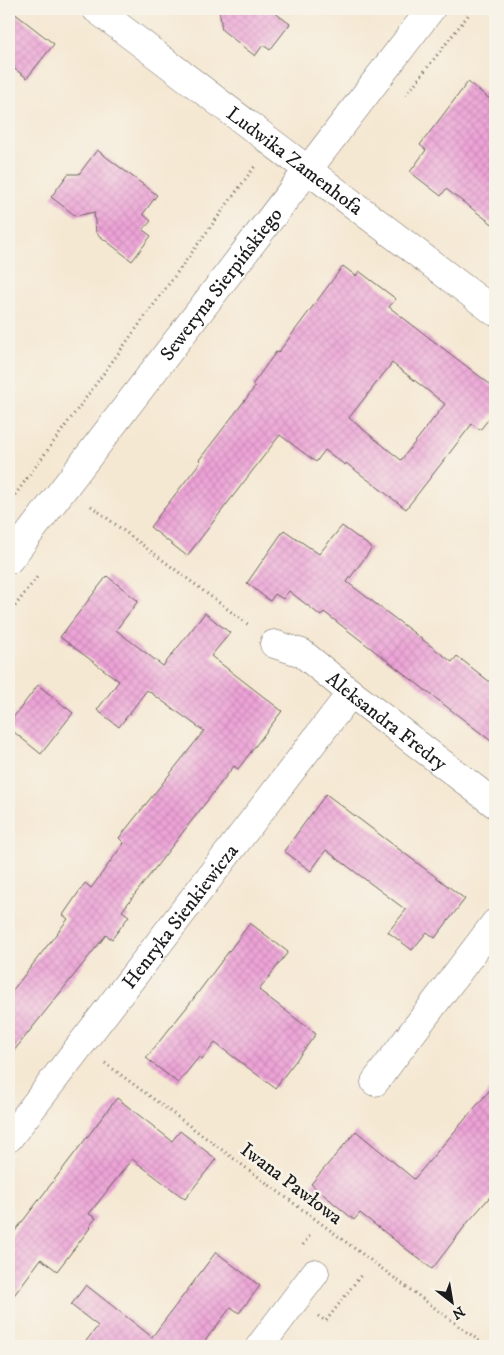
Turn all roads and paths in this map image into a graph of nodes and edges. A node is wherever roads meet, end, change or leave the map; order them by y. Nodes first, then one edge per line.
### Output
1 (96, 9) edge
2 (431, 9) edge
3 (272, 141) junction
4 (307, 170) junction
5 (495, 312) edge
6 (9, 503) edge
7 (91, 506) dead end
8 (9, 560) edge
9 (274, 644) joint
10 (351, 693) junction
11 (495, 804) edge
12 (495, 923) edge
13 (81, 1045) junction
14 (375, 1082) dead end
15 (9, 1138) edge
16 (315, 1273) dead end
17 (260, 1346) edge
18 (486, 1346) edge

1 - 3 street, Ludwika Zamenhofa
2 - 4 street, Seweryna Sierpińskiego
3 - 4 street, Ludwika Zamenhofa
3 - 6 path
4 - 5 street, Ludwika Zamenhofa
4 - 8 street, Seweryna Sierpińskiego
7 - 9 path
9 - 10 street, Aleksandra Fredry
10 - 11 street, Aleksandra Fredry
10 - 13 street, Henryka Sienkiewicza
12 - 14 street
13 - 15 street, Henryka Sienkiewicza
13 - 18 path, Iwana Pawłowa
16 - 17 street

